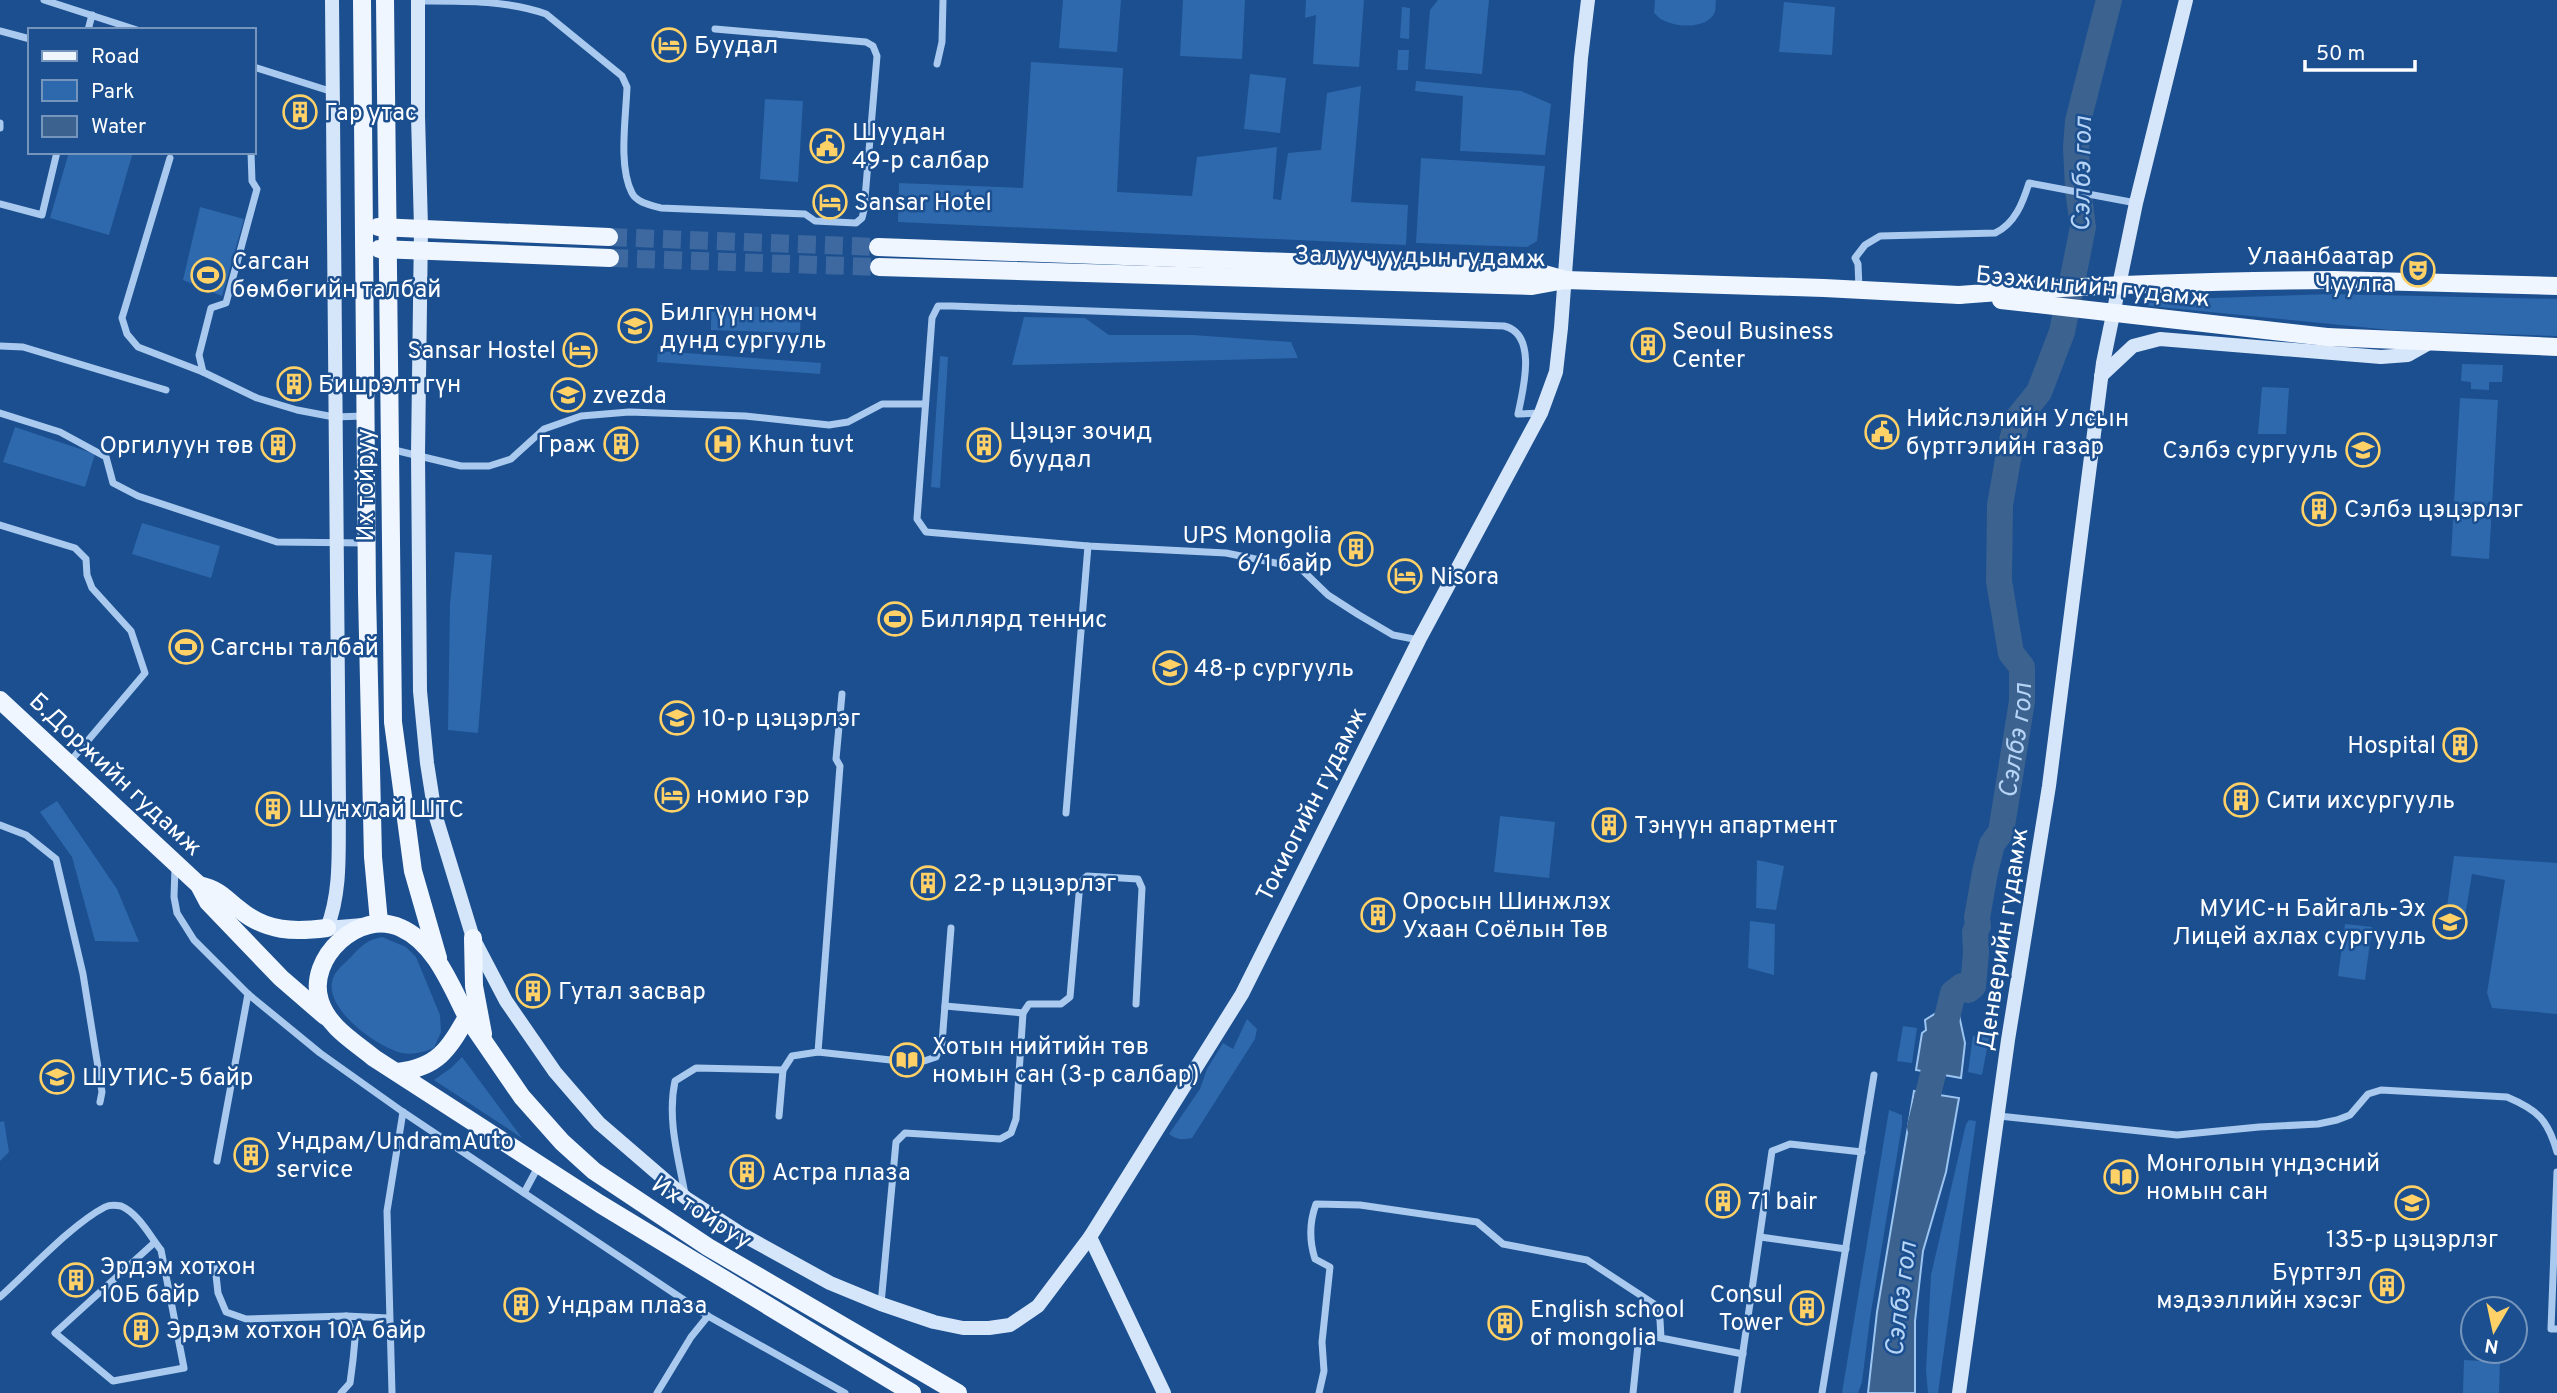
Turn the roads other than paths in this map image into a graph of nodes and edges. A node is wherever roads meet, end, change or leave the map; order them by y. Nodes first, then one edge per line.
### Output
1 (44, 0) edge
2 (332, 0) edge
3 (362, 0) edge
4 (385, 0) edge
5 (418, 0) edge
6 (943, 0) edge
7 (1588, 0) edge
8 (2186, 0) edge
9 (92, 15) junction
10 (89, 28) edge
11 (131, 28) edge
12 (715, 29) dead end
13 (0, 31) edge
14 (28, 38) edge
15 (937, 64) dead end
16 (256, 68) edge
17 (334, 92) junction
18 (57, 154) edge
19 (251, 154) edge
20 (170, 158) dead end
21 (2136, 203) junction
22 (0, 204) edge
23 (365, 227) junction
24 (389, 227) junction
25 (421, 229) junction
26 (609, 237) tunnel mouth
27 (878, 247) tunnel mouth
28 (365, 248) junction
29 (389, 249) junction
30 (421, 250) junction
31 (610, 258) tunnel mouth
32 (879, 267) tunnel mouth
33 (1565, 280) junction
34 (2557, 286) edge
35 (1859, 289) junction
36 (1959, 295) junction
37 (2431, 342) junction
38 (0, 346) edge
39 (2557, 347) edge
40 (203, 372) junction
41 (2101, 376) junction
42 (166, 390) dead end
43 (925, 404) junction
44 (0, 413) edge
45 (1541, 413) junction
46 (334, 416) junction
47 (364, 416) junction
48 (389, 449) junction
49 (418, 454) junction
50 (0, 525) edge
51 (336, 543) junction
52 (367, 543) junction
53 (1088, 546) junction
54 (1419, 640) junction
55 (842, 694) dead end
56 (0, 700) edge
57 (68, 764) junction
58 (1066, 813) dead end
59 (0, 825) edge
60 (176, 863) junction
61 (200, 885) junction
62 (373, 923) junction
63 (327, 928) junction
64 (951, 928) dead end
65 (473, 938) junction
66 (440, 964) junction
67 (248, 995) junction
68 (1136, 1004) dead end
69 (945, 1006) junction
70 (1023, 1013) junction
71 (467, 1017) junction
72 (328, 1018) junction
73 (485, 1044) junction
74 (818, 1052) junction
75 (783, 1070) junction
76 (398, 1072) junction
77 (1874, 1075) dead end
78 (100, 1102) dead end
79 (403, 1112) junction
80 (779, 1116) dead end
81 (1999, 1116) junction
82 (1862, 1152) junction
83 (2557, 1152) edge
84 (217, 1161) dead end
85 (540, 1164) junction
86 (2557, 1172) edge
87 (524, 1193) junction
88 (686, 1198) junction
89 (1090, 1237) junction
90 (1760, 1237) junction
91 (155, 1242) junction
92 (1846, 1249) junction
93 (215, 1266) dead end
94 (0, 1297) edge
95 (881, 1304) junction
96 (346, 1316) junction
97 (708, 1316) junction
98 (388, 1318) junction
99 (2557, 1329) edge
100 (1661, 1338) junction
101 (1743, 1354) junction
102 (341, 1393) edge
103 (392, 1393) edge
104 (657, 1393) edge
105 (845, 1393) edge
106 (912, 1393) edge
107 (958, 1393) edge
108 (1164, 1393) edge
109 (1319, 1393) edge
110 (1633, 1393) edge
111 (1737, 1393) edge
112 (1822, 1393) edge
113 (1959, 1393) edge

1 - 9 street
2 - 17 street
3 - 23 main road, Их тойруу
4 - 24 main road, Их тойруу
5 - 12 street
5 - 25 street, Токиогийн гудамж
6 - 15 street
7 - 33 street, Токиогийн гудамж
8 - 21 street, Денверийн гудамж
9 - 10 street
9 - 11 street
13 - 14 street
16 - 17 street
17 - 46 street
18 - 22 street
19 - 40 street
20 - 40 street
21 - 35 street
21 - 41 street, Денверийн гудамж
23 - 24 main road
23 - 28 main road, Их тойруу
24 - 25 main road
24 - 29 main road, Их тойруу
25 - 26 main road
25 - 30 street, Токиогийн гудамж
27 - 33 main road, Залуучуудын гудамж
28 - 29 main road
28 - 47 main road, Их тойруу
29 - 30 main road
29 - 48 main road, Их тойруу
30 - 31 main road
30 - 49 street, Токиогийн гудамж
32 - 33 main road, Залуучуудын гудамж
33 - 35 main road, Бээжингийн гудамж
33 - 45 street, Токиогийн гудамж
34 - 36 main road, Бээжингийн гудамж, bridge
35 - 36 main road, Бээжингийн гудамж
36 - 37 main road, Бээжингийн гудамж, bridge
37 - 39 main road, Бээжингийн гудамж
37 - 41 street
38 - 42 street
40 - 46 street
41 - 81 street, Денверийн гудамж
43 - 45 street
43 - 49 street
43 - 53 street
44 - 51 street
45 - 54 street, Токиогийн гудамж
46 - 47 street
46 - 51 street
47 - 52 main road, Их тойруу
48 - 49 street
48 - 66 main road, Их тойруу
49 - 65 street, Токиогийн гудамж
50 - 57 street
51 - 52 street
51 - 63 street
52 - 62 main road, Их тойруу
53 - 54 street
53 - 58 street
54 - 89 street, Токиогийн гудамж
55 - 74 street
56 - 57 main road, Б.Доржийн гудамж
57 - 60 main road, Б.Доржийн гудамж
59 - 78 street
60 - 61 main road, Б.Доржийн гудамж
60 - 67 street
61 - 63 main road
61 - 72 main road
62 - 63 street
62 - 66 main road
62 - 72 main road
64 - 69 street
65 - 73 main road
65 - 88 street, Токиогийн гудамж
66 - 71 main road
67 - 79 street
67 - 84 street
68 - 70 street
69 - 70 street
69 - 74 street
70 - 95 street
71 - 73 main road, Их тойруу
71 - 76 main road
72 - 76 main road
73 - 107 main road, Их тойруу
74 - 75 street
75 - 80 street
75 - 88 street
76 - 85 main road, Их тойруу
77 - 82 street
79 - 87 street
79 - 98 street
81 - 83 street
81 - 113 street, Денверийн гудамж
82 - 90 street
82 - 92 street
85 - 87 street
85 - 106 main road, Их тойруу
86 - 99 street
87 - 97 street
88 - 95 street, Токиогийн гудамж
89 - 95 street, Токиогийн гудамж
89 - 108 street
90 - 92 street
90 - 101 street
91 - 91 street
91 - 94 street
92 - 112 street
93 - 96 street
96 - 98 street
96 - 102 street
97 - 104 street
97 - 105 street
98 - 103 street
100 - 101 street
100 - 109 street
100 - 110 street
101 - 111 street

